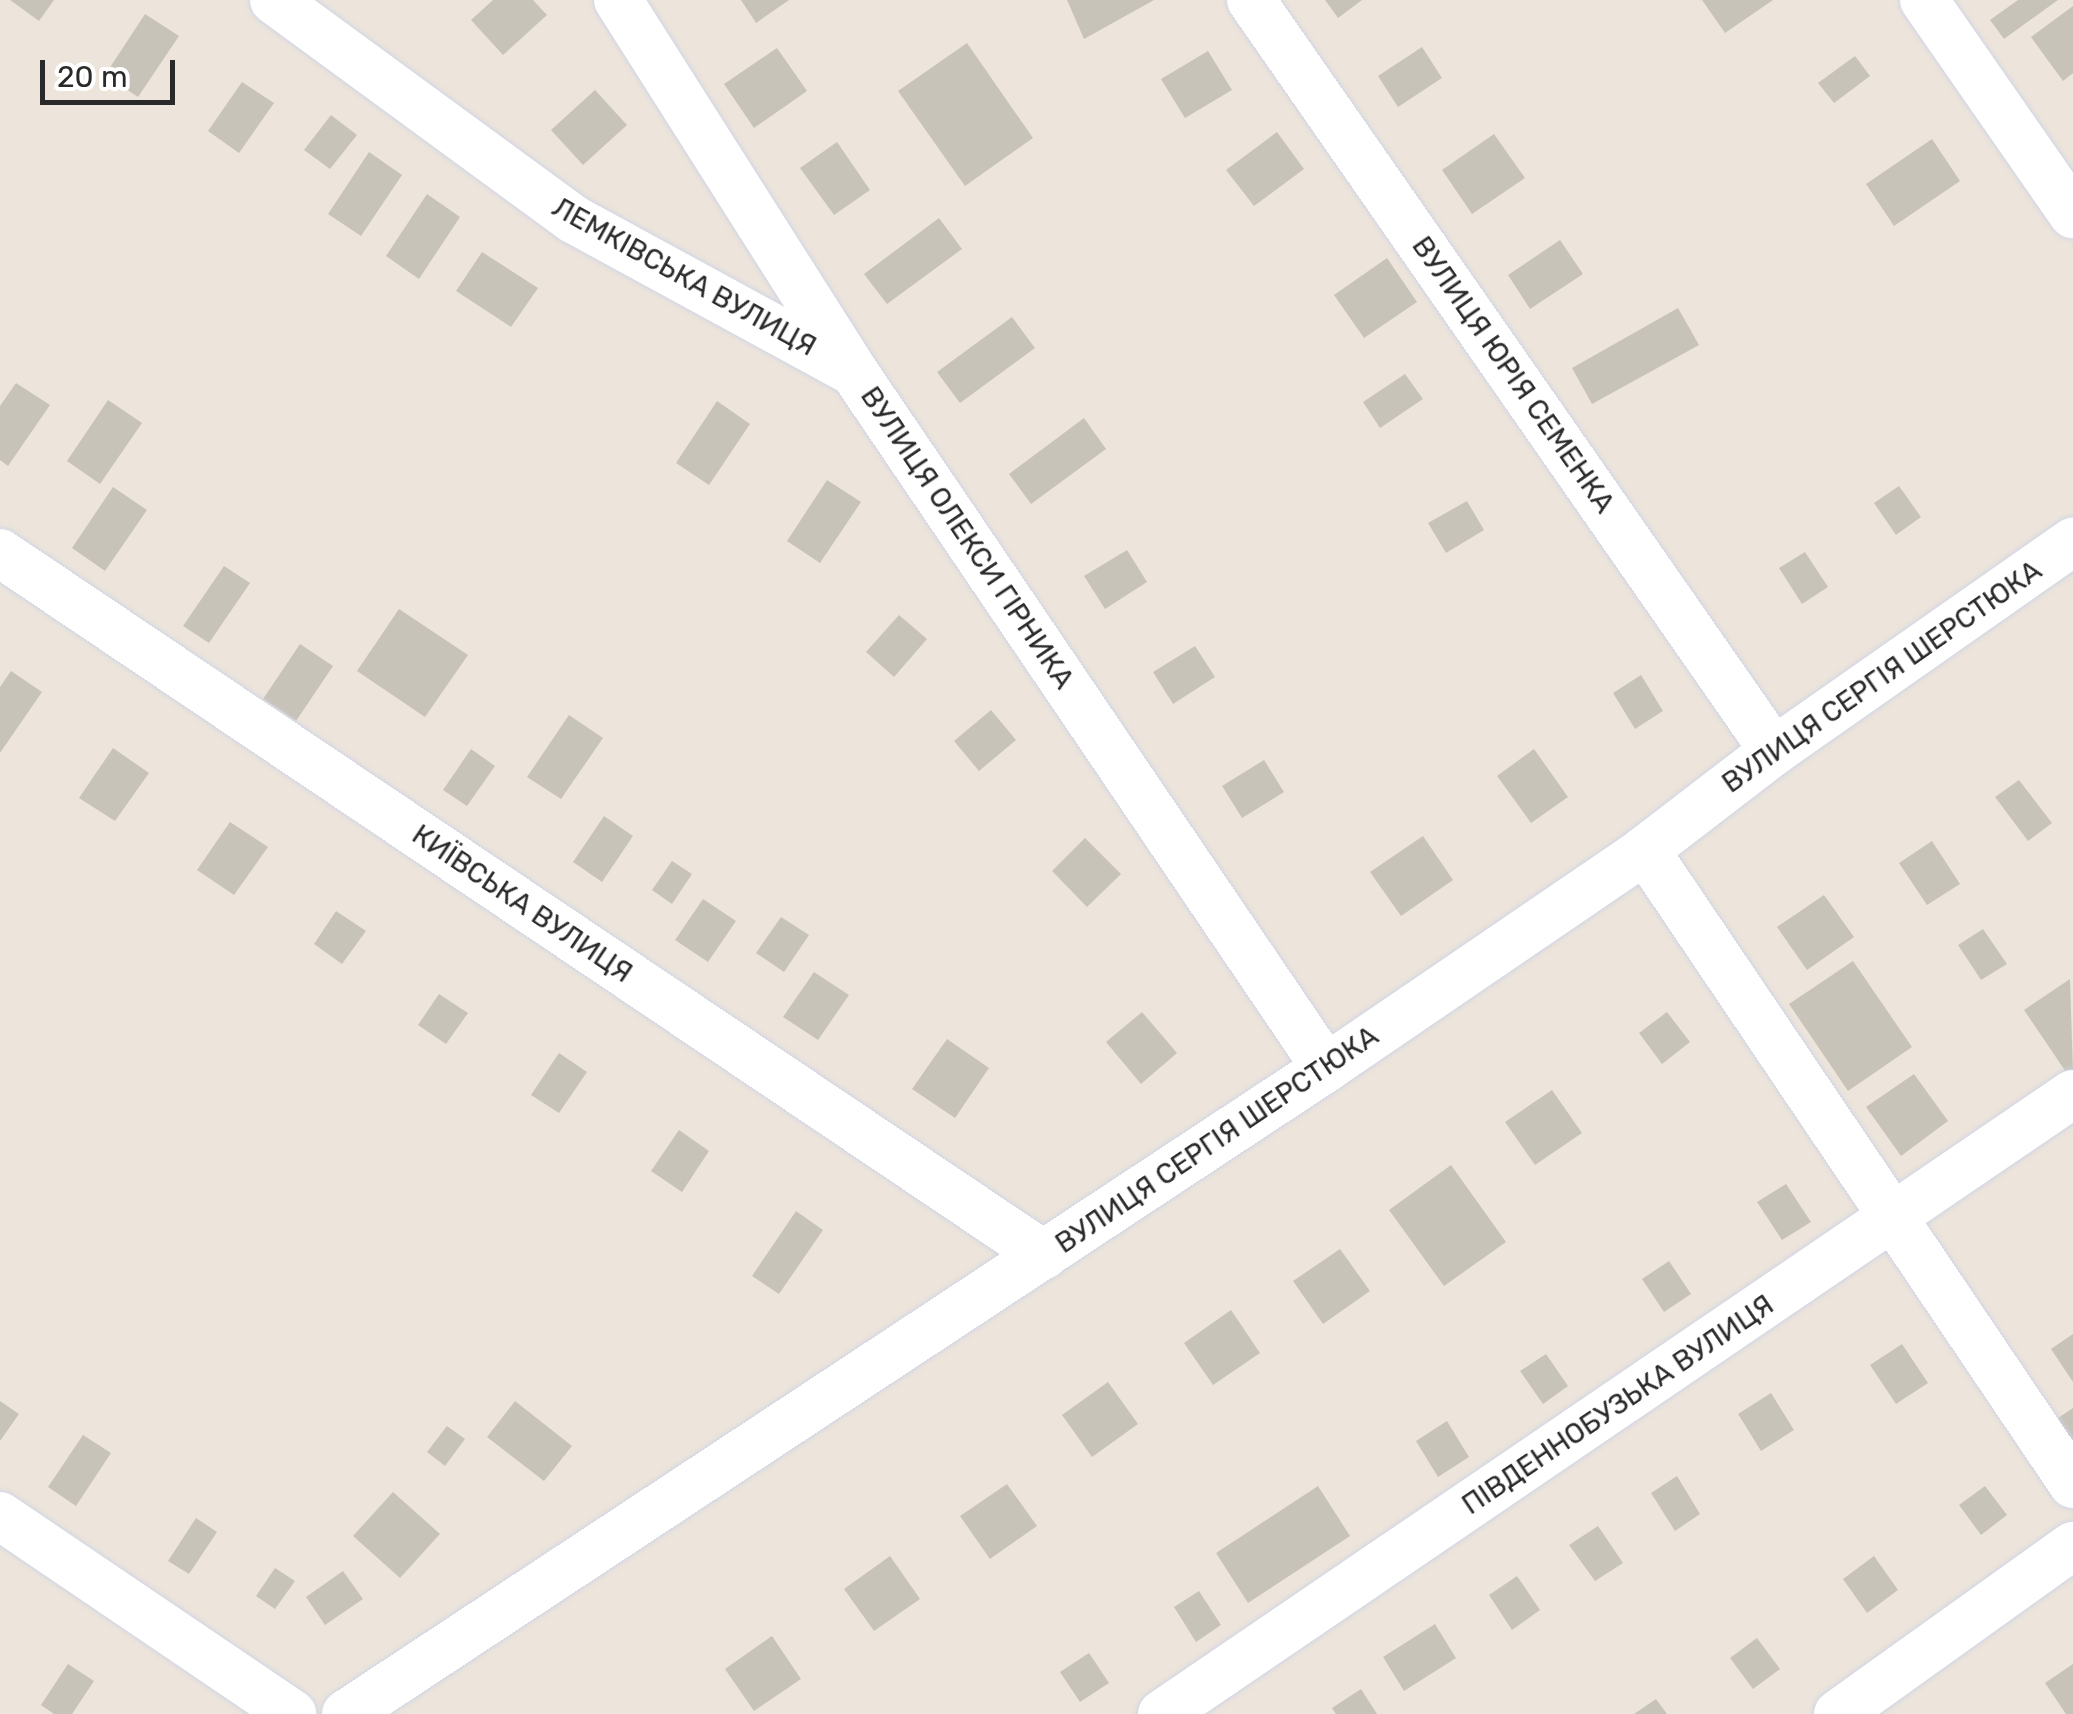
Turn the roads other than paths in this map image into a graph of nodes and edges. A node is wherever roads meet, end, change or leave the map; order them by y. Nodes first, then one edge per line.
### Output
1 (274, 0) edge
2 (618, 0) edge
3 (1251, 0) edge
4 (1924, 0) edge
5 (2073, 214) edge
6 (854, 372) junction
7 (2073, 542) edge
8 (0, 553) edge
9 (1774, 751) junction
10 (1645, 850) junction
11 (1326, 1068) junction
12 (2073, 1094) edge
13 (1898, 1215) junction
14 (1044, 1255) junction
15 (2073, 1484) edge
16 (0, 1516) edge
17 (2073, 1546) edge
18 (292, 1714) edge
19 (346, 1714) edge
20 (1162, 1714) edge
21 (1838, 1714) edge

1 - 6 street, ЛЕМКІВСЬКА ВУЛИЦЯ
2 - 6 street, ВУЛИЦЯ ОЛЕКСИ ГІРНИКА
3 - 9 street, ВУЛИЦЯ ЮРІЯ СЕМЕНКА
4 - 5 street
6 - 11 street, ВУЛИЦЯ ОЛЕКСИ ГІРНИКА
7 - 9 street, ВУЛИЦЯ СЕРГІЯ ШЕРСТЮКА
8 - 14 street, КИЇВСЬКА ВУЛИЦЯ
9 - 10 street, ВУЛИЦЯ СЕРГІЯ ШЕРСТЮКА
10 - 11 street, ВУЛИЦЯ СЕРГІЯ ШЕРСТЮКА
10 - 13 street
11 - 14 street, ВУЛИЦЯ СЕРГІЯ ШЕРСТЮКА
12 - 13 street, ПІВДЕННОБУЗЬКА ВУЛИЦЯ
13 - 15 street
13 - 20 street, ПІВДЕННОБУЗЬКА ВУЛИЦЯ
14 - 19 street, ВУЛИЦЯ СЕРГІЯ ШЕРСТЮКА
16 - 18 street
17 - 21 street

